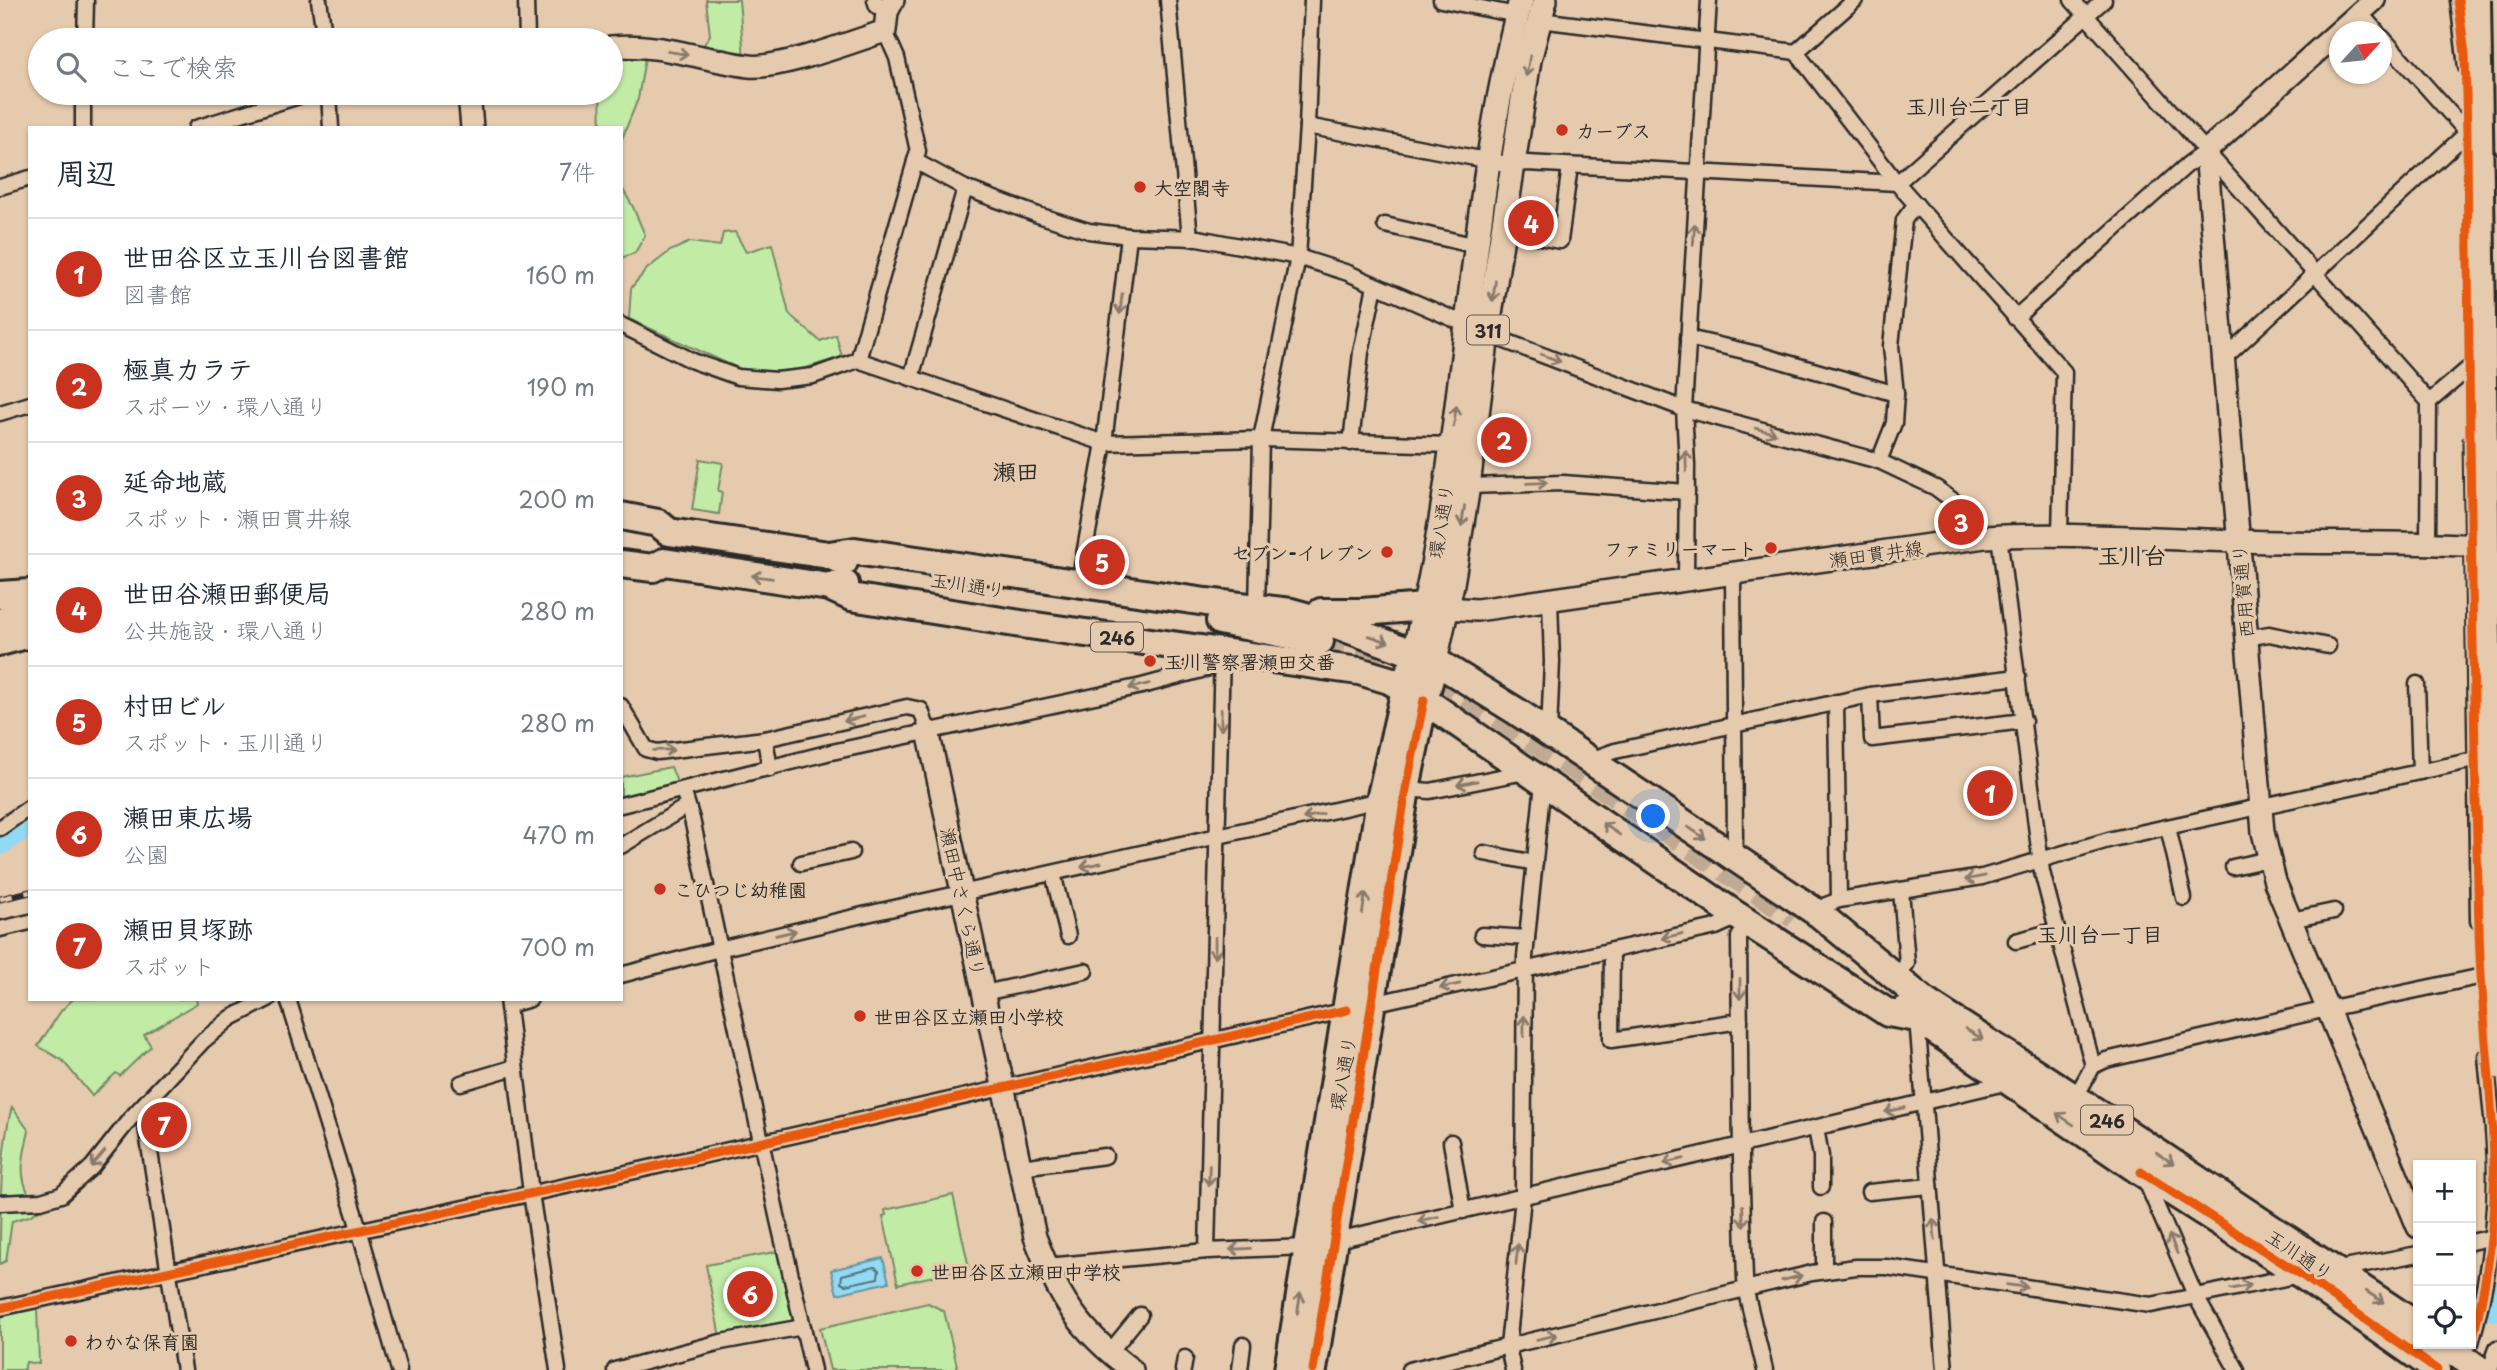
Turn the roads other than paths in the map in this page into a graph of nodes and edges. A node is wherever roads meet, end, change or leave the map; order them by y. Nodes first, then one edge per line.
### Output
1 (86, 0) edge
2 (319, 0) edge
3 (526, 0) edge
4 (1168, 0) edge
5 (1312, 0) edge
6 (1441, 0) edge
7 (1709, 0) edge
8 (1854, 0) edge
9 (2072, 0) edge
10 (2104, 0) edge
11 (2458, 0) edge
12 (2475, 0) edge
13 (2361, 4) edge
14 (1519, 7) edge
15 (1543, 10) edge
16 (885, 11) edge
17 (2086, 16) junction
18 (2370, 21) edge
19 (85, 28) edge
20 (323, 28) edge
21 (527, 28) edge
22 (1707, 41) junction
23 (623, 47) edge
24 (2392, 48) edge
25 (1797, 52) junction
26 (83, 105) edge
27 (270, 105) edge
28 (330, 105) edge
29 (470, 105) edge
30 (83, 126) edge
31 (202, 126) edge
32 (331, 126) edge
33 (472, 126) edge
34 (1307, 126) junction
35 (2467, 133) junction
36 (2206, 151) junction
37 (915, 161) junction
38 (1489, 162) junction
39 (1512, 165) junction
40 (1570, 166) junction
41 (2497, 166) edge
42 (1698, 173) junction
43 (28, 179) edge
44 (1898, 183) junction
45 (0, 187) edge
46 (965, 188) junction
47 (1916, 204) junction
48 (1385, 225) dead end
49 (1502, 230) junction
50 (1129, 236) junction
51 (1190, 238) junction
52 (1477, 246) junction
53 (1297, 257) junction
54 (2315, 274) junction
55 (1375, 286) junction
56 (2015, 318) junction
57 (623, 326) edge
58 (1477, 329) junction
59 (1688, 338) junction
60 (2497, 344) edge
61 (2222, 359) junction
62 (858, 360) junction
63 (2470, 366) junction
64 (911, 378) junction
65 (1896, 394) junction
66 (2429, 402) junction
67 (28, 405) edge
68 (1684, 409) junction
69 (0, 413) edge
70 (1261, 439) junction
71 (1104, 443) junction
72 (1351, 443) junction
73 (1451, 445) junction
74 (1879, 461) junction
75 (1468, 485) junction
76 (1687, 492) junction
77 (623, 516) edge
78 (623, 531) edge
79 (669, 532) junction
80 (2060, 534) junction
81 (1992, 536) junction
82 (2237, 541) junction
83 (2428, 544) junction
84 (2472, 545) junction
85 (1920, 547) junction
86 (2497, 547) edge
87 (623, 551) edge
88 (829, 555) junction
89 (664, 562) junction
90 (623, 564) edge
91 (1733, 574) junction
92 (1686, 579) junction
93 (1079, 583) junction
94 (830, 587) junction
95 (28, 593) edge
96 (0, 595) edge
97 (1550, 598) junction
98 (1437, 607) junction
99 (1257, 608) junction
100 (0, 612) edge
101 (28, 612) edge
102 (1291, 612) junction
103 (28, 613) edge
104 (0, 622) edge
105 (28, 635) edge
106 (2246, 638) junction
107 (0, 642) edge
108 (1321, 646) junction
109 (2328, 646) dead end
110 (1222, 652) junction
111 (1425, 656) junction
112 (2018, 677) junction
113 (2417, 684) dead end
114 (1414, 694) junction
115 (1870, 695) junction
116 (1836, 702) junction
117 (623, 710) edge
118 (1516, 711) junction
119 (2024, 720) junction
120 (1458, 723) junction
121 (1732, 724) junction
122 (928, 731) junction
123 (1549, 732) junction
124 (765, 739) junction
125 (1415, 745) junction
126 (1493, 747) junction
127 (2497, 756) edge
128 (1590, 760) junction
129 (2475, 760) junction
130 (770, 769) junction
131 (2420, 772) junction
132 (1535, 777) junction
133 (1406, 789) junction
134 (683, 790) junction
135 (1380, 800) junction
136 (623, 805) edge
137 (687, 806) junction
138 (2260, 806) junction
139 (28, 808) edge
140 (2168, 827) junction
141 (0, 828) edge
142 (1218, 837) junction
143 (623, 845) edge
144 (851, 852) dead end
145 (1484, 853) dead end
146 (1728, 854) junction
147 (2041, 859) junction
148 (2269, 859) junction
149 (801, 863) dead end
150 (1535, 863) junction
151 (2233, 867) dead end
152 (1053, 873) junction
153 (1901, 890) junction
154 (962, 893) junction
155 (2185, 898) dead end
156 (2334, 911) dead end
157 (1809, 914) junction
158 (1741, 918) junction
159 (2291, 920) junction
160 (28, 922) edge
161 (0, 929) edge
162 (2057, 930) junction
163 (1482, 935) dead end
164 (1068, 936) dead end
165 (1527, 937) junction
166 (2017, 941) dead end
167 (719, 949) junction
168 (1612, 950) junction
169 (1525, 970) junction
170 (1085, 971) dead end
171 (2497, 973) edge
172 (623, 974) edge
173 (2480, 976) junction
174 (1898, 977) junction
175 (984, 993) junction
176 (264, 1001) edge
177 (289, 1001) edge
178 (508, 1002) edge
179 (1359, 1007) junction
180 (2327, 1009) junction
181 (1925, 1013) junction
182 (1740, 1021) junction
183 (1212, 1041) junction
184 (2497, 1065) edge
185 (2093, 1066) junction
186 (515, 1067) junction
187 (2009, 1082) junction
188 (461, 1083) dead end
189 (1003, 1087) junction
190 (2075, 1098) junction
191 (1922, 1103) junction
192 (143, 1107) junction
193 (1816, 1128) junction
194 (761, 1142) junction
195 (1451, 1142) dead end
196 (1741, 1144) junction
197 (1105, 1156) dead end
198 (1021, 1167) junction
199 (2141, 1172) junction
200 (1930, 1186) junction
201 (1821, 1187) dead end
202 (1869, 1192) dead end
203 (531, 1193) junction
204 (1523, 1197) junction
205 (0, 1203) edge
206 (1463, 1211) junction
207 (1824, 1222) dead end
208 (2416, 1223) edge
209 (359, 1229) junction
210 (2494, 1237) edge
211 (2476, 1241) edge
212 (1320, 1244) junction
213 (1207, 1251) junction
214 (2413, 1255) edge
215 (1047, 1266) junction
216 (2333, 1270) junction
217 (1824, 1271) junction
218 (170, 1272) junction
219 (1939, 1274) junction
220 (2302, 1275) junction
221 (1746, 1290) junction
222 (2196, 1295) junction
223 (2476, 1305) edge
224 (0, 1308) edge
225 (1140, 1315) dead end
226 (2413, 1323) edge
227 (803, 1327) junction
228 (1243, 1345) dead end
229 (1508, 1347) junction
230 (2497, 1348) edge
231 (1109, 1353) junction
232 (184, 1370) edge
233 (399, 1370) edge
234 (558, 1370) edge
235 (615, 1370) edge
236 (813, 1370) edge
237 (1132, 1370) edge
238 (1240, 1370) edge
239 (1288, 1370) edge
240 (1313, 1370) edge
241 (1409, 1370) edge
242 (1513, 1370) edge
243 (1765, 1370) edge
244 (1945, 1370) edge
245 (2237, 1370) edge
246 (2437, 1370) edge
247 (2490, 1370) edge

1 - 19 street
2 - 20 street
3 - 21 street
4 - 51 street
5 - 34 street
6 - 14 street
7 - 22 street
8 - 25 street
9 - 17 street
10 - 17 street
11 - 35 street
12 - 184 highway, bridge
13 - 18 street
13 - 36 street
14 - 38 main road, 環八通り / 311
15 - 22 street
15 -> 39 main road, 環八通り / 311
23 -> 16 street
16 - 37 street
17 - 36 street
17 - 44 street
22 - 25 street
22 - 42 street
24 - 35 street
25 - 44 street
26 - 30 street
27 - 31 street
28 - 32 street
29 - 33 street
34 - 38 street
34 - 53 street
35 - 41 street
35 - 54 street
35 - 63 street
36 - 54 street
36 - 56 street
36 - 61 street, 西用賀通り
37 - 46 street
37 - 62 street
38 - 39 street
38 - 52 main road, 環八通り / 311
39 - 40 street
39 - 49 main road, 環八通り / 311
40 - 42 street
40 - 49 street
42 - 44 street
59 -> 42 street
43 - 45 street
44 - 47 street
46 - 50 street
46 - 64 street
47 - 56 street
47 - 65 street
48 - 52 street
49 -> 58 main road, 環八通り / 311
50 - 51 street
50 -> 71 street
51 - 53 street
52 - 58 main road, 環八通り / 311
53 - 55 street
53 - 70 street
54 - 61 street
54 - 66 street
55 - 58 street
55 - 72 street
56 - 80 street
57 - 62 street
58 -> 68 street
73 -> 58 main road, 環八通り / 311
58 - 75 main road, 環八通り / 311
59 - 65 street
59 - 68 street
60 - 63 street
61 - 82 street, 西用賀通り
62 - 64 street
63 - 66 street
63 - 84 street
64 - 71 street
65 - 74 street
66 - 83 street
67 - 69 street
68 -> 74 street
76 -> 68 street
70 - 71 street
70 - 72 street
70 - 99 street
71 - 93 street
72 - 73 street
73 - 98 main road, 環八通り / 311
74 - 81 street
75 -> 76 street
75 -> 98 main road, 環八通り / 311
76 - 92 street
77 - 79 highway, 玉川通り / 246
78 - 79 highway, 246
79 - 88 highway, 玉川通り / 246
80 - 81 street, 瀬田貫井線
80 - 82 street, 瀬田貫井線
81 - 85 street, 瀬田貫井線
81 - 112 street
82 - 83 street, 瀬田貫井線
82 - 106 street, 西用賀通り
83 - 84 street, 瀬田貫井線
84 - 86 street, 瀬田貫井線
84 - 129 street
85 - 91 street, 瀬田貫井線
85 - 92 street
87 - 89 highway, 246
88 - 93 highway, 246
88 - 108 highway, 玉川通り / 246
89 - 90 highway, 玉川通り / 246
94 -> 89 highway, 玉川通り / 246
91 - 92 street, 瀬田貫井線
91 - 121 street
92 - 97 street, 瀬田貫井線
93 - 99 highway, 246
94 - 108 highway, 玉川通り / 246
94 - 110 highway, 246
95 - 96 highway
97 - 98 street, 瀬田貫井線
97 - 123 street
98 - 102 highway
98 - 111 main road, 環八通り / 311
99 - 102 highway, 246
100 - 101 highway
102 - 108 highway, 246
103 - 104 highway
105 - 107 highway
106 - 109 street
106 - 138 street, 西用賀通り
108 - 110 highway, 246
108 -> 111 highway, 246
108 - 114 highway, 246
110 -> 122 street
110 -> 142 street
111 - 114 highway, 環八通り
111 - 118 highway, 246
112 - 115 street
112 - 119 street
113 - 131 street
114 - 120 highway, 246
114 - 125 highway, 環八通り
114 - 135 highway, 環八通り
115 - 116 street
115 - 119 street
116 - 121 street
116 - 157 street
117 -> 124 street
118 - 123 highway, 246
118 - 126 highway
119 - 147 street
120 - 125 highway
120 - 126 highway, 246
121 - 128 street
121 - 146 street
122 -> 124 street
122 - 130 street
122 - 154 street, 瀬田中さくら通り
123 - 128 highway, 246
124 - 130 street
125 - 133 highway, 環八通り
126 - 132 highway, 246
127 - 129 street
128 -> 146 highway, 246
129 - 131 street
129 - 173 street
130 - 134 street
131 - 138 street
132 -> 133 street
132 - 150 street
158 -> 132 highway, 246
133 - 179 highway, 環八通り
134 - 136 street
134 - 137 street
135 -> 142 street
179 -> 135 highway, 環八通り
137 - 143 street
137 - 167 street
138 - 140 street
138 - 148 street, 西用賀通り
139 - 141 street
140 - 147 street
140 - 155 street
142 -> 152 street
142 -> 183 street
144 - 149 street
145 - 150 street
146 - 157 highway, 246
147 -> 153 street
147 - 162 street
148 - 151 street
148 - 159 street, 西用賀通り
150 - 165 street
152 - 154 street
152 - 164 street
153 - 157 street
153 - 174 street
167 -> 154 street
154 - 175 street, 瀬田中さくら通り
156 - 159 street
157 - 174 highway, 246
157 - 181 highway, 玉川通り / 246
158 -> 168 street
158 - 181 highway, 246
158 -> 182 street
159 - 180 street, 西用賀通り
160 - 161 street
162 - 166 street
162 - 185 street
163 - 165 street
165 - 169 street
167 - 172 street
167 - 194 street
168 - 169 street
168 - 182 street
169 -> 179 street
204 -> 169 street
170 - 175 street
171 - 173 street
173 - 180 street
173 - 210 street
174 - 181 highway, 246
175 - 189 street, 瀬田中さくら通り
176 - 192 street
177 - 209 street
178 - 186 street
179 - 183 street
179 - 212 highway, 環八通り
180 - 185 street
180 - 208 street, 西用賀通り
181 - 187 highway, 玉川通り / 246
181 -> 190 highway, 玉川通り / 246
181 - 191 street
182 - 196 street
183 - 189 street
183 -> 213 street
185 - 190 street
186 - 188 street
186 - 203 street
187 - 191 street
199 -> 187 highway, 玉川通り / 246
189 - 194 street
189 - 198 street, 瀬田中さくら通り
190 -> 216 highway, 玉川通り / 246
191 -> 193 street
191 - 200 street
192 -> 205 street
192 - 218 street
193 - 196 street
193 - 201 street
194 - 203 street
194 - 227 street
195 - 206 street
196 -> 204 street
196 -> 221 street
197 - 198 street
198 - 215 street, 瀬田中さくら通り
199 - 220 highway, 玉川通り / 246
222 -> 199 street
200 - 202 street
219 -> 200 street
203 - 209 street
203 - 234 street
204 - 206 street
229 -> 204 street
206 -> 212 street
207 - 217 street
209 - 218 street
209 - 233 street
210 - 211 street
210 - 223 street
212 -> 213 street
239 -> 212 highway, 環八通り
212 - 240 highway, 環八通り
213 - 215 street
214 - 216 street
215 - 231 street, 瀬田中さくら通り
216 - 220 street
216 -> 226 highway, 玉川通り / 246
217 - 219 street
221 -> 217 street
218 - 224 street
218 - 232 street
219 -> 222 street
219 - 244 street
222 -> 220 street
220 - 246 highway, 玉川通り / 246
229 -> 221 street
221 - 243 street
222 - 245 street
225 - 231 street
227 - 235 street
227 - 236 street
228 - 238 street
229 - 241 street
229 - 242 street
230 - 247 street
231 - 237 street, 瀬田中さくら通り

